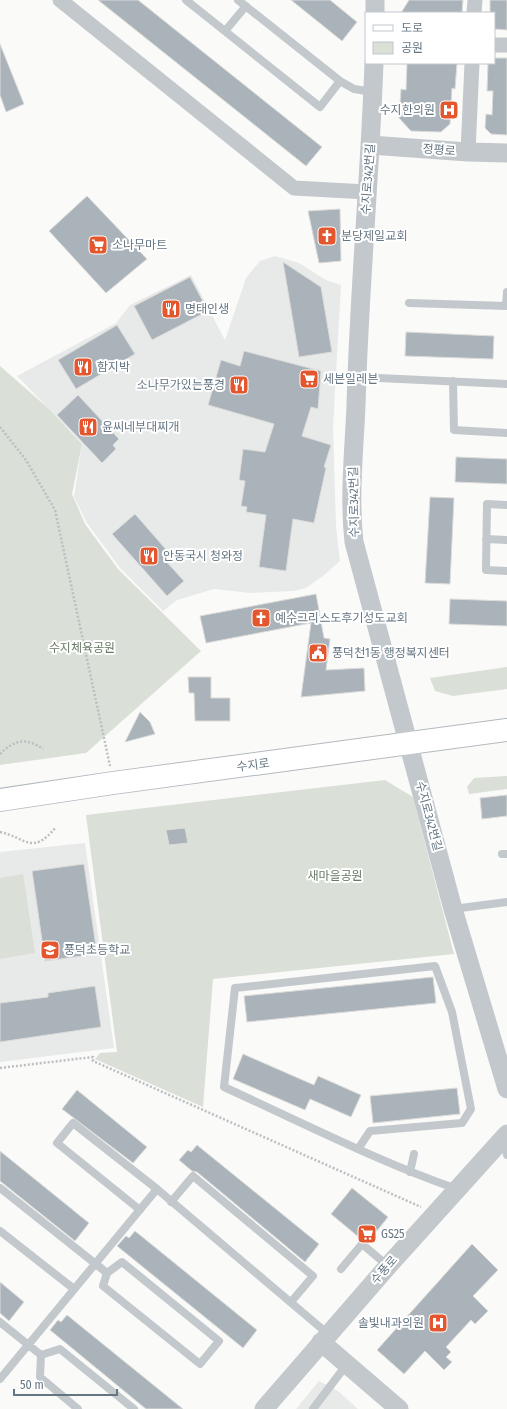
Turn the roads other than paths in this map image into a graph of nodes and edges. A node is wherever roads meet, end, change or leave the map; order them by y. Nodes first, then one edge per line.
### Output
1 (60, 0) edge
2 (187, 0) edge
3 (238, 0) edge
4 (375, 0) edge
5 (474, 0) edge
6 (246, 6) junction
7 (375, 12) edge
8 (474, 12) edge
9 (225, 31) junction
10 (495, 45) edge
11 (507, 45) edge
12 (374, 64) edge
13 (472, 64) edge
14 (340, 81) junction
15 (373, 92) junction
16 (370, 145) junction
17 (468, 152) junction
18 (507, 153) edge
19 (367, 192) junction
20 (507, 292) edge
21 (409, 302) dead end
22 (506, 306) edge
23 (357, 376) junction
24 (453, 381) junction
25 (507, 384) edge
26 (507, 433) edge
27 (507, 505) edge
28 (486, 539) junction
29 (507, 540) edge
30 (507, 571) edge
31 (507, 730) edge
32 (410, 744) junction
33 (0, 800) edge
34 (507, 902) edge
35 (454, 910) junction
36 (507, 1089) edge
37 (506, 1143) edge
38 (358, 1149) junction
39 (414, 1154) dead end
40 (410, 1172) junction
41 (0, 1188) edge
42 (156, 1189) junction
43 (457, 1189) junction
44 (172, 1202) junction
45 (140, 1210) junction
46 (0, 1231) edge
47 (95, 1265) junction
48 (388, 1266) junction
49 (341, 1269) dead end
50 (106, 1273) junction
51 (74, 1289) junction
52 (291, 1302) junction
53 (0, 1322) edge
54 (324, 1338) junction
55 (28, 1345) junction
56 (41, 1355) junction
57 (347, 1364) junction
58 (3, 1369) edge
59 (0, 1379) edge
60 (78, 1409) edge
61 (134, 1409) edge
62 (264, 1409) edge
63 (313, 1409) edge
64 (399, 1409) edge

1 - 19 street
2 - 9 lane
3 - 6 lane
4 - 7 street
5 - 8 street
6 - 9 lane
6 - 14 lane
9 - 14 lane
10 - 11 street
12 - 15 street, 수지로342번길
13 - 17 street
14 - 15 lane
15 - 16 street, 수지로342번길
16 - 17 street, 정평로
16 - 19 street, 수지로342번길
17 - 18 street, 정평로
19 - 23 street, 수지로342번길
20 - 22 lane
21 - 22 lane
23 - 24 lane
23 - 32 street, 수지로342번길
24 - 25 lane
24 - 26 lane
27 - 28 lane
28 - 29 lane
28 - 30 lane
31 - 32 main road, 수지로
32 - 33 main road, 수지로
32 - 35 street, 수지로342번길
34 - 35 lane
35 - 36 street, 수지로342번길
37 - 43 street, 수풍로
38 - 38 lane
38 - 40 lane
39 - 40 lane
40 - 43 lane
41 - 47 lane
42 - 44 lane
42 - 45 lane
42 - 45 lane
43 - 48 street, 수풍로
44 - 52 lane
44 - 52 lane
45 - 47 lane
46 - 51 lane
47 - 50 lane
47 - 51 lane
48 - 49 lane
48 - 54 street, 수풍로
50 - 50 lane
51 - 55 lane
52 - 54 lane
53 - 55 lane
54 - 57 street
54 - 62 street, 수풍로
55 - 56 lane
55 - 58 lane
56 - 60 lane
56 - 61 lane
57 - 63 lane
57 - 64 street
58 - 59 lane

